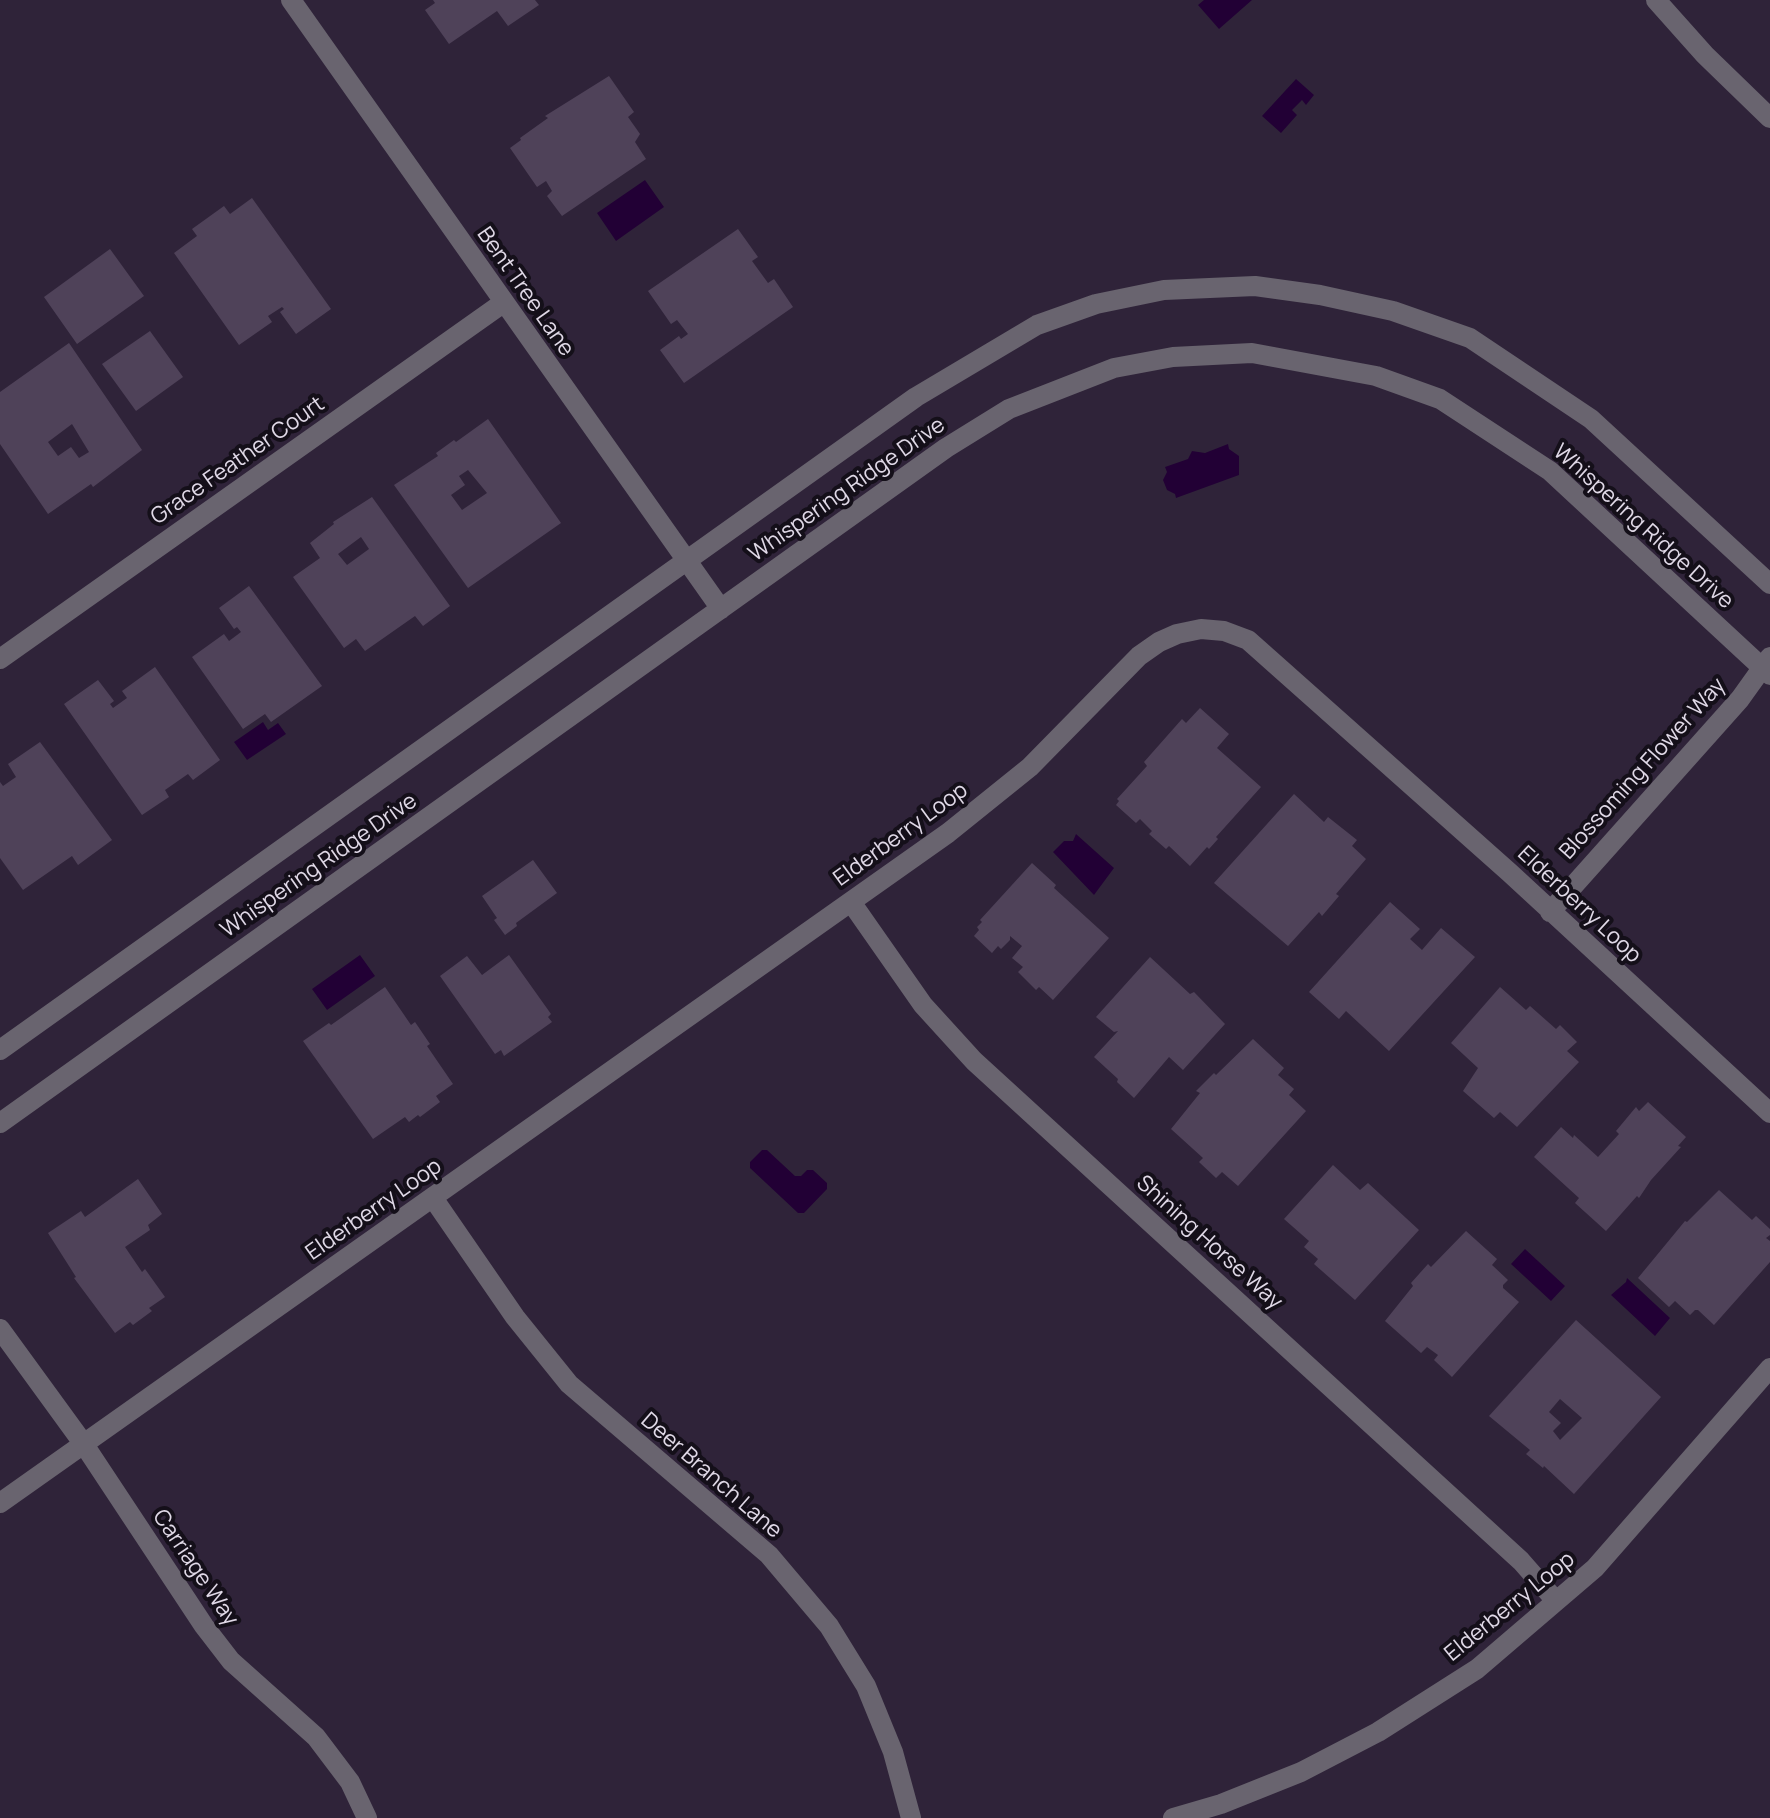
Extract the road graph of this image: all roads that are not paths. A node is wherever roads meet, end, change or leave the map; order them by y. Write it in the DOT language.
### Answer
graph roads {
  1 [pos="291,0"];
  2 [pos="1656,0"];
  3 [pos="1770,118"];
  4 [pos="503,303"];
  5 [pos="687,562"];
  6 [pos="1770,584"];
  7 [pos="721,609"];
  8 [pos="0,659"];
  9 [pos="1767,666"];
  10 [pos="851,902"];
  11 [pos="1550,912"];
  12 [pos="0,1050"];
  13 [pos="1770,1113"];
  14 [pos="0,1123"];
  15 [pos="433,1198"];
  16 [pos="0,1329"];
  17 [pos="1770,1368"];
  18 [pos="83,1443"];
  19 [pos="0,1503"];
  20 [pos="1556,1601"];
  21 [pos="367,1818"];
  22 [pos="911,1818"];
  23 [pos="1173,1818"];
  1 -- 4 [label="street, Bent Tree Lane"];
  2 -- 3 [label="street"];
  4 -- 5 [label="street, Bent Tree Lane"];
  4 -- 8 [label="street, Grace Feather Court"];
  5 -- 6 [label="street, Whispering Ridge Drive"];
  5 -- 7 [label="street, Bent Tree Lane"];
  5 -- 12 [label="street, Whispering Ridge Drive"];
  7 -- 9 [label="street, Whispering Ridge Drive"];
  7 -- 14 [label="street, Whispering Ridge Drive"];
  9 -- 11 [label="street, Blossoming Flower Way"];
  10 -- 11 [label="street, Elderberry Loop"];
  10 -- 15 [label="street, Elderberry Loop"];
  10 -- 20 [label="street, Shining Horse Way"];
  11 -- 13 [label="street, Elderberry Loop"];
  15 -- 18 [label="street, Elderberry Loop"];
  15 -- 22 [label="street, Deer Branch Lane"];
  16 -- 18 [label="street, Carriage Way"];
  17 -- 20 [label="street, Elderberry Loop"];
  18 -- 19 [label="street, Elderberry Loop"];
  18 -- 21 [label="street, Carriage Way"];
  20 -- 23 [label="street, Elderberry Loop"];
}
